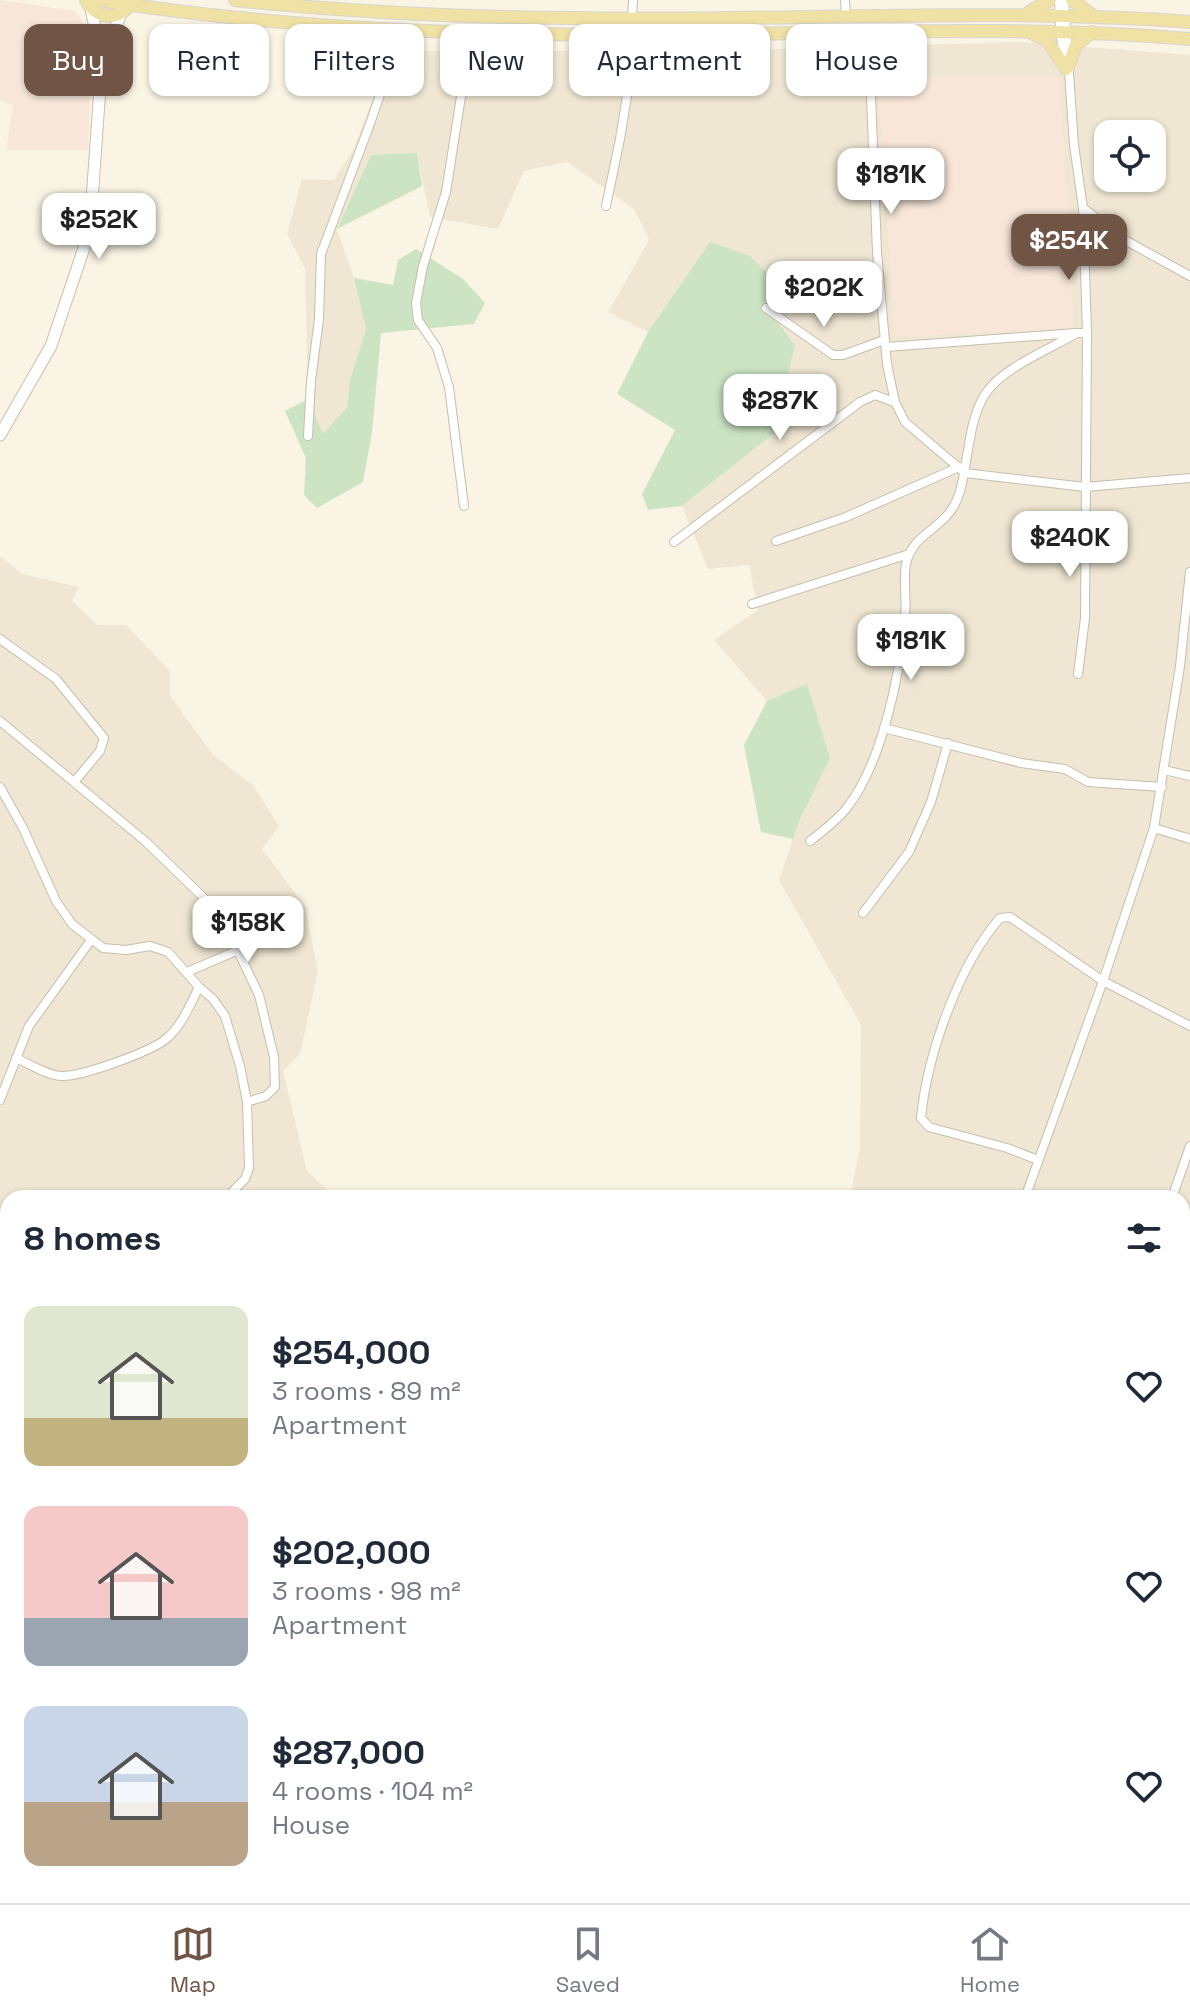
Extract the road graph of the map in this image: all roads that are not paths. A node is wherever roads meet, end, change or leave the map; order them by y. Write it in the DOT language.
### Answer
graph roads {
  1 [pos="235,0"];
  2 [pos="633,0"];
  3 [pos="845,0"];
  4 [pos="1050,0"];
  5 [pos="1062,0"];
  6 [pos="1072,0"];
  7 [pos="133,2"];
  8 [pos="92,3"];
  9 [pos="121,14"];
  10 [pos="1022,15"];
  11 [pos="1063,15"];
  12 [pos="846,16"];
  13 [pos="1095,16"];
  14 [pos="632,18"];
  15 [pos="1190,22"];
  16 [pos="96,24"];
  17 [pos="117,24"];
  18 [pos="322,24"];
  19 [pos="927,30"];
  20 [pos="1022,30"];
  21 [pos="1063,31"];
  22 [pos="1093,32"];
  23 [pos="1190,39"];
  24 [pos="1068,71"];
  25 [pos="99,96"];
  26 [pos="380,96"];
  27 [pos="461,96"];
  28 [pos="627,96"];
  29 [pos="871,96"];
  30 [pos="606,206"];
  31 [pos="1083,208"];
  32 [pos="1190,276"];
  33 [pos="766,308"];
  34 [pos="1082,333"];
  35 [pos="885,343"];
  36 [pos="895,402"];
  37 [pos="0,435"];
  38 [pos="308,436"];
  39 [pos="962,470"];
  40 [pos="1190,478"];
  41 [pos="1085,487"];
  42 [pos="464,506"];
  43 [pos="776,541"];
  44 [pos="674,542"];
  45 [pos="909,554"];
  46 [pos="1190,572"];
  47 [pos="752,604"];
  48 [pos="0,639"];
  49 [pos="1078,674"];
  50 [pos="0,721"];
  51 [pos="884,728"];
  52 [pos="948,743"];
  53 [pos="1164,770"];
  54 [pos="1190,776"];
  55 [pos="75,781"];
  56 [pos="0,787"];
  57 [pos="1162,787"];
  58 [pos="1154,828"];
  59 [pos="1190,839"];
  60 [pos="810,841"];
  61 [pos="863,913"];
  62 [pos="297,925"];
  63 [pos="91,940"];
  64 [pos="238,951"];
  65 [pos="187,972"];
  66 [pos="1103,981"];
  67 [pos="199,987"];
  68 [pos="1190,1026"];
  69 [pos="16,1058"];
  70 [pos="0,1100"];
  71 [pos="247,1102"];
  72 [pos="1190,1146"];
  73 [pos="1038,1160"];
  74 [pos="234,1190"];
  75 [pos="1028,1190"];
  76 [pos="1175,1190"];
  1 -- 14 [label="main road"];
  2 -- 14 [label="street"];
  3 -- 12 [label="street"];
  4 -- 10 [label="main road"];
  5 -- 11 [label="street"];
  6 -- 13 [label="main road"];
  7 -- 8 [label="main road"];
  7 -- 9 [label="main road"];
  7 -- 18 [label="main road"];
  8 -- 9 [label="main road"];
  8 -- 16 [label="main road"];
  9 -- 17 [label="main road"];
  10 -- 11 [label="main road"];
  10 -- 12 [label="main road"];
  11 -- 13 [label="main road"];
  11 -- 21 [label="street"];
  12 -- 14 [label="main road"];
  13 -- 15 [label="main road"];
  19 -- 20 [label="main road"];
  20 -- 21 [label="main road"];
  20 -- 24 [label="main road"];
  21 -- 22 [label="main road"];
  21 -- 24 [label="street"];
  22 -- 23 [label="main road"];
  22 -- 24 [label="main road"];
  24 -- 31 [label="street"];
  25 -- 37 [label="main road"];
  26 -- 38 [label="street"];
  27 -- 42 [label="street"];
  28 -- 30 [label="street"];
  29 -- 35 [label="street"];
  31 -- 32 [label="street"];
  31 -- 34 [label="street"];
  33 -- 35 [label="street"];
  34 -- 35 [label="street"];
  34 -- 39 [label="street"];
  34 -- 41 [label="street"];
  35 -- 36 [label="street"];
  36 -- 39 [label="street"];
  36 -- 44 [label="street"];
  39 -- 41 [label="street"];
  39 -- 43 [label="street"];
  39 -- 45 [label="street"];
  40 -- 41 [label="street"];
  41 -- 49 [label="street"];
  45 -- 47 [label="street"];
  45 -- 51 [label="street"];
  46 -- 53 [label="street"];
  48 -- 55 [label="street"];
  50 -- 55 [label="street"];
  51 -- 52 [label="street"];
  51 -- 60 [label="street"];
  52 -- 57 [label="street"];
  52 -- 61 [label="street"];
  53 -- 54 [label="street"];
  53 -- 57 [label="street"];
  55 -- 64 [label="street"];
  56 -- 63 [label="street"];
  57 -- 58 [label="street"];
  58 -- 59 [label="street"];
  58 -- 66 [label="street"];
  62 -- 64 [label="street"];
  63 -- 65 [label="street"];
  63 -- 69 [label="street"];
  64 -- 65 [label="street"];
  64 -- 71 [label="street"];
  65 -- 67 [label="street"];
  66 -- 68 [label="street"];
  66 -- 73 [label="street"];
  66 -- 73 [label="street"];
  67 -- 69 [label="street"];
  67 -- 71 [label="street"];
  69 -- 70 [label="street"];
  71 -- 74 [label="street"];
  72 -- 76 [label="street"];
  73 -- 75 [label="street"];
}
